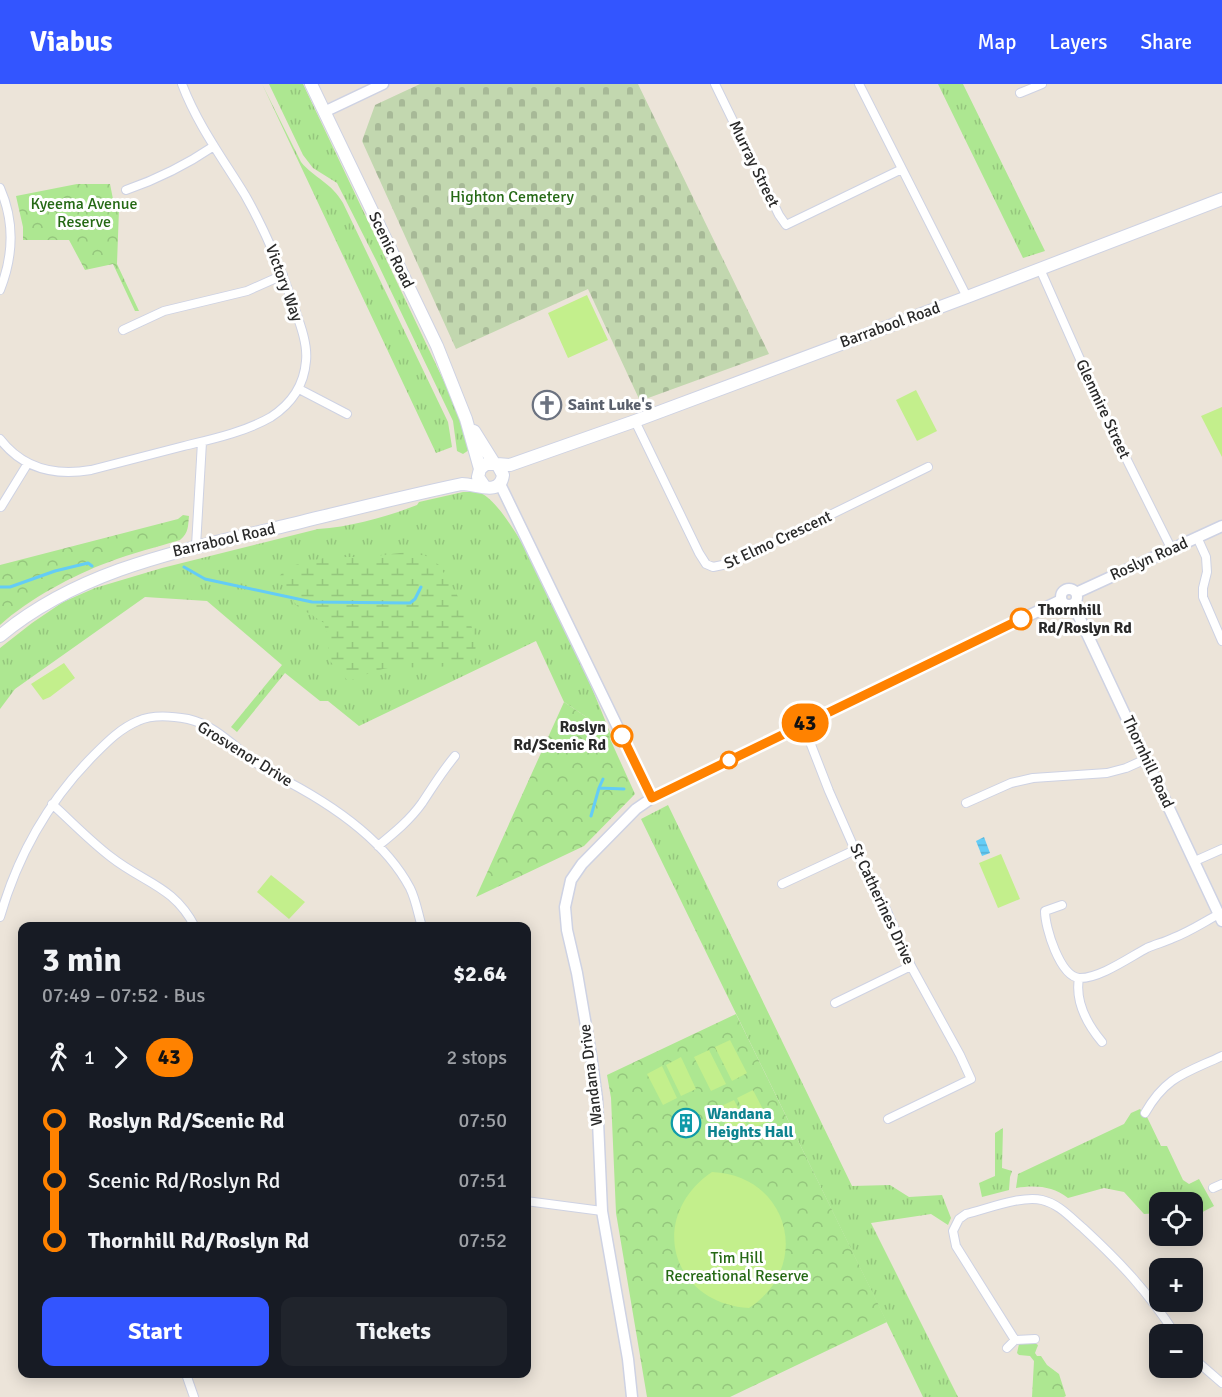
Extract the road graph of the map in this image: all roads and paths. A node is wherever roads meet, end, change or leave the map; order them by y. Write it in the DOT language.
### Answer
graph roads {
  1 [pos="182,84"];
  2 [pos="311,84"];
  3 [pos="383,84"];
  4 [pos="715,84"];
  5 [pos="859,84"];
  6 [pos="1042,84"];
  7 [pos="1020,93"];
  8 [pos="324,112"];
  9 [pos="214,146"];
  10 [pos="902,170"];
  11 [pos="0,188"];
  12 [pos="126,190"];
  13 [pos="1222,199"];
  14 [pos="1040,269"];
  15 [pos="283,275"];
  16 [pos="0,290"];
  17 [pos="967,297"];
  18 [pos="123,330"];
  19 [pos="299,389"];
  20 [pos="347,414"];
  21 [pos="466,419"];
  22 [pos="635,421"];
  23 [pos="0,439"];
  24 [pos="202,442"];
  25 [pos="557,448"];
  26 [pos="28,463"];
  27 [pos="496,464"];
  28 [pos="928,467"];
  29 [pos="479,470"];
  30 [pos="502,482"];
  31 [pos="463,483"];
  32 [pos="486,488"];
  33 [pos="1,507"];
  34 [pos="514,511"];
  35 [pos="1222,526"];
  36 [pos="1197,537"];
  37 [pos="196,546"];
  38 [pos="1171,548"];
  39 [pos="1076,592"];
  40 [pos="1061,600"];
  41 [pos="1073,604"];
  42 [pos="0,636"];
  43 [pos="1222,641"];
  44 [pos="803,724"];
  45 [pos="455,756"];
  46 [pos="1146,759"];
  47 [pos="652,798"];
  48 [pos="966,803"];
  49 [pos="52,804"];
  50 [pos="378,846"];
  51 [pos="1222,849"];
  52 [pos="855,850"];
  53 [pos="1195,861"];
  54 [pos="782,884"];
  55 [pos="1062,905"];
  56 [pos="0,917"];
  57 [pos="1220,918"];
  58 [pos="192,922"];
  59 [pos="420,922"];
  60 [pos="911,966"];
  61 [pos="1078,978"];
  62 [pos="835,1003"];
  63 [pos="1102,1042"];
  64 [pos="1222,1056"];
  65 [pos="1145,1113"];
  66 [pos="888,1119"];
  67 [pos="531,1202"];
  68 [pos="602,1211"];
  69 [pos="1168,1324"];
  70 [pos="1035,1339"];
  71 [pos="1015,1340"];
  72 [pos="1006,1348"];
  73 [pos="1203,1367"];
  74 [pos="187,1378"];
  75 [pos="1222,1383"];
  76 [pos="633,1393"];
  77 [pos="194,1397"];
  1 -- 9 [label="street, Victory Way"];
  2 -- 8 [label="main road, Scenic Road"];
  3 -- 8 [label="street"];
  4 -- 10 [label="street, Murray Street"];
  5 -- 10 [label="street"];
  6 -- 7 [label="street"];
  8 -- 21 [label="main road, Scenic Road"];
  9 -- 12 [label="street"];
  9 -- 15 [label="street, Victory Way"];
  10 -- 17 [label="street"];
  11 -- 16 [label="street"];
  13 -- 14 [label="main road, Barrabool Road"];
  14 -- 17 [label="main road, Barrabool Road"];
  14 -- 38 [label="street, Glenmire Street"];
  15 -- 18 [label="street"];
  15 -- 19 [label="street, Victory Way"];
  17 -- 22 [label="main road, Barrabool Road"];
  19 -- 20 [label="street"];
  19 -- 24 [label="street"];
  21 -- 27 [label="main road, Scenic Road"];
  21 -- 29 [label="main road, Scenic Road"];
  22 -- 25 [label="main road, Barrabool Road"];
  22 -- 28 [label="street, St Elmo Crescent"];
  23 -- 26 [label="street"];
  24 -- 26 [label="street"];
  24 -- 37 [label="street"];
  25 -- 27 [label="main road, Barrabool Road"];
  25 -- 30 [label="main road, Barrabool Road"];
  26 -- 33 [label="street"];
  27 -- 29 [label="main road"];
  27 -- 30 [label="main road"];
  29 -- 31 [label="main road, Barrabool Road"];
  29 -- 32 [label="main road"];
  30 -- 32 [label="main road"];
  30 -- 34 [label="street"];
  31 -- 32 [label="main road, Barrabool Road"];
  31 -- 37 [label="main road, Barrabool Road"];
  32 -- 34 [label="street"];
  34 -- 47 [label="street"];
  35 -- 36 [label="street, Roslyn Road"];
  36 -- 38 [label="street, Roslyn Road"];
  36 -- 43 [label="street"];
  37 -- 42 [label="main road, Barrabool Road"];
  38 -- 39 [label="street, Roslyn Road"];
  39 -- 40 [label="street"];
  39 -- 41 [label="street"];
  40 -- 41 [label="street"];
  40 -- 44 [label="street"];
  41 -- 46 [label="street, Thornhill Road"];
  44 -- 47 [label="street"];
  44 -- 52 [label="street, St Catherines Drive"];
  45 -- 50 [label="street"];
  46 -- 48 [label="street"];
  46 -- 53 [label="street, Thornhill Road"];
  47 -- 68 [label="street, Wandana Drive"];
  49 -- 50 [label="street, Grosvenor Drive"];
  49 -- 56 [label="street, Grosvenor Drive"];
  49 -- 58 [label="street"];
  50 -- 59 [label="street, Grosvenor Drive"];
  51 -- 53 [label="street"];
  52 -- 54 [label="street"];
  52 -- 60 [label="street, St Catherines Drive"];
  53 -- 57 [label="street, Thornhill Road"];
  55 -- 61 [label="street"];
  57 -- 61 [label="street"];
  60 -- 62 [label="street"];
  60 -- 66 [label="street, St Catherines Drive"];
  61 -- 63 [label="street"];
  64 -- 65 [label="street"];
  67 -- 68 [label="street"];
  68 -- 76 [label="street, Wandana Drive"];
  69 -- 71 [label="street"];
  70 -- 71 [label="street"];
  71 -- 72 [label="street"];
  73 -- 75 [label="street"];
  74 -- 77 [label="street"];
}
